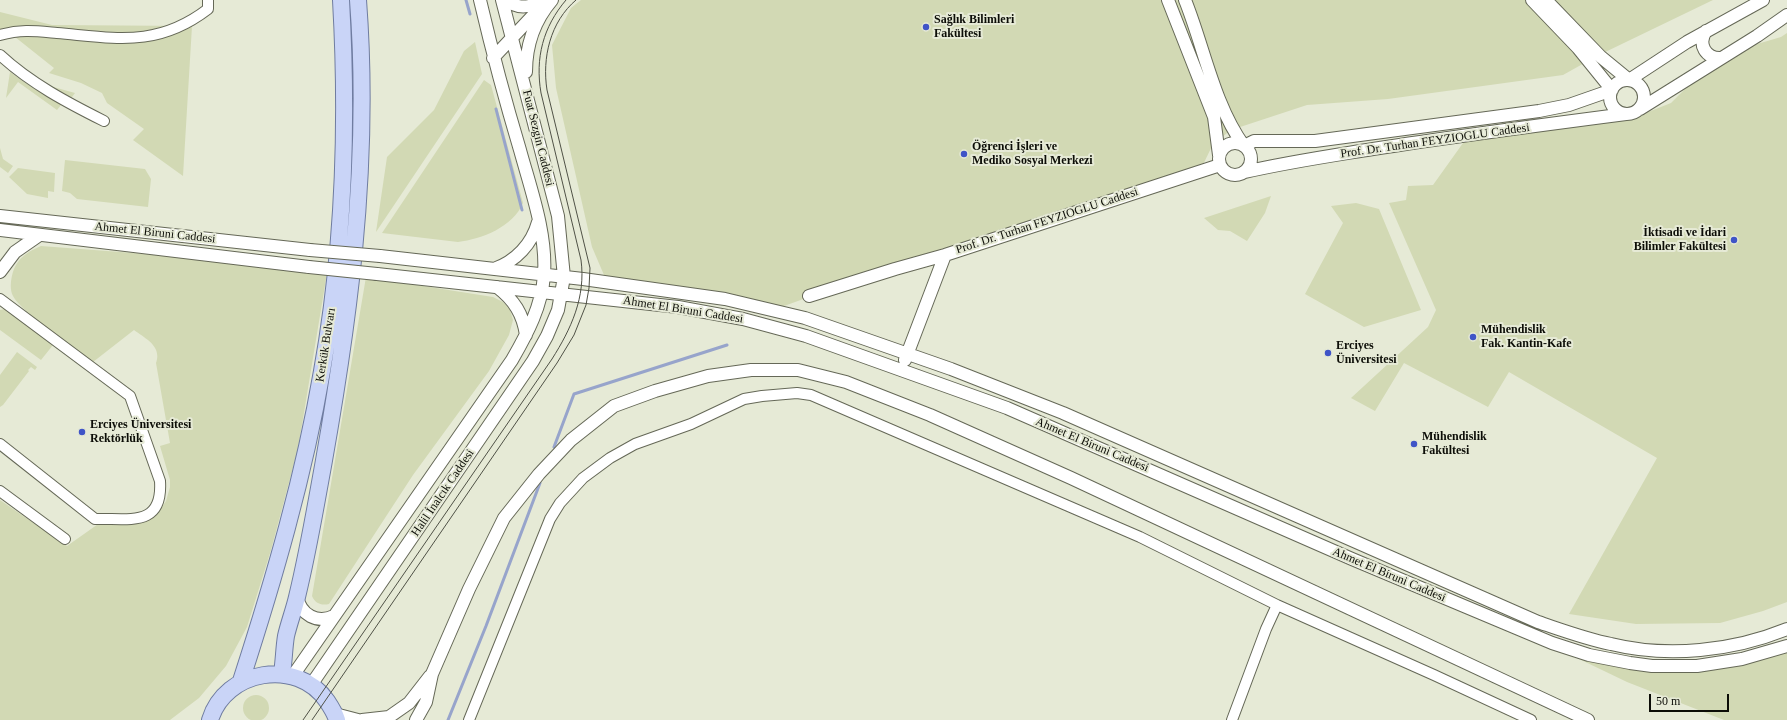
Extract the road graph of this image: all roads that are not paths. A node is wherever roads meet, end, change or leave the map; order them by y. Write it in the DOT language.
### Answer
graph roads {
  1 [pos="208,0"];
  2 [pos="341,0"];
  3 [pos="358,0"];
  4 [pos="480,0"];
  5 [pos="502,0"];
  6 [pos="507,0"];
  7 [pos="543,0"];
  8 [pos="548,0"];
  9 [pos="552,0"];
  10 [pos="1168,0"];
  11 [pos="1185,0"];
  12 [pos="1532,0"];
  13 [pos="1546,0"];
  14 [pos="1763,0"];
  15 [pos="1787,14"];
  16 [pos="1706,31"];
  17 [pos="0,35"];
  18 [pos="513,36"];
  19 [pos="0,55"];
  20 [pos="493,58"];
  21 [pos="1721,58"];
  22 [pos="1629,80"];
  23 [pos="1612,90"];
  24 [pos="526,91"];
  25 [pos="1640,109"];
  26 [pos="1626,114"];
  27 [pos="104,121"];
  28 [pos="1393,130"];
  29 [pos="1244,146"];
  30 [pos="1391,147"];
  31 [pos="1220,160"];
  32 [pos="1245,172"];
  33 [pos="0,216"];
  34 [pos="539,218"];
  35 [pos="0,230"];
  36 [pos="38,236"];
  37 [pos="945,255"];
  38 [pos="0,260"];
  39 [pos="493,269"];
  40 [pos="0,273"];
  41 [pos="544,275"];
  42 [pos="564,277"];
  43 [pos="497,287"];
  44 [pos="542,291"];
  45 [pos="562,294"];
  46 [pos="809,296"];
  47 [pos="0,299"];
  48 [pos="526,335"];
  49 [pos="908,354"];
  50 [pos="902,370"];
  51 [pos="0,444"];
  52 [pos="0,491"];
  53 [pos="64,539"];
  54 [pos="297,597"];
  55 [pos="1277,605"];
  56 [pos="334,616"];
  57 [pos="1547,625"];
  58 [pos="1787,629"];
  59 [pos="1542,639"];
  60 [pos="1787,646"];
  61 [pos="432,674"];
  62 [pos="287,675"];
  63 [pos="241,681"];
  64 [pos="310,685"];
  65 [pos="336,717"];
  66 [pos="209,718"];
  67 [pos="358,720"];
  68 [pos="362,720"];
  69 [pos="416,720"];
  70 [pos="469,720"];
  71 [pos="1232,720"];
  72 [pos="1531,720"];
  73 [pos="1588,720"];
  1 -- 17 [label="street"];
  2 -- 63 [label="main road, Kerkük Bulvarı"];
  3 -- 54 [label="main road, Kerkük Bulvarı"];
  4 -- 20 [label="street, Fuat Sezgin Caddesi"];
  5 -- 18 [label="street, Fuat Sezgin Caddesi"];
  6 -- 7 [label="street"];
  8 -- 18 [label="street"];
  9 -- 24 [label="street"];
  10 -- 31 [label="street"];
  11 -- 29 [label="street"];
  12 -- 23 [label="street"];
  13 -- 22 [label="street"];
  14 -- 16 [label="street"];
  15 -- 21 [label="street"];
  16 -- 21 [label="street"];
  16 -- 22 [label="street"];
  18 -- 20 [label="street"];
  18 -- 24 [label="street, Fuat Sezgin Caddesi"];
  19 -- 27 [label="street"];
  20 -- 34 [label="street, Fuat Sezgin Caddesi"];
  21 -- 25 [label="street"];
  22 -- 23 [label="street"];
  22 -- 25 [label="street"];
  23 -- 26 [label="street"];
  23 -- 28 [label="street, Prof. Dr. Turhan FEYZIOGLU Caddesi"];
  24 -- 42 [label="street, Fuat Sezgin Caddesi"];
  25 -- 26 [label="street"];
  26 -- 30 [label="street, Prof. Dr. Turhan FEYZIOGLU Caddesi"];
  28 -- 29 [label="street, Prof. Dr. Turhan FEYZIOGLU Caddesi"];
  28 -- 30 [label="street"];
  29 -- 31 [label="street"];
  29 -- 32 [label="street"];
  30 -- 32 [label="street, Prof. Dr. Turhan FEYZIOGLU Caddesi"];
  31 -- 32 [label="street"];
  31 -- 37 [label="street, Prof. Dr. Turhan FEYZIOGLU Caddesi"];
  33 -- 39 [label="street, Ahmet El Biruni Caddesi, bridge"];
  34 -- 39 [label="street"];
  34 -- 41 [label="street, Fuat Sezgin Caddesi"];
  35 -- 36 [label="street, Ahmet El Biruni Caddesi"];
  36 -- 40 [label="street"];
  36 -- 43 [label="street, Ahmet El Biruni Caddesi, bridge"];
  37 -- 46 [label="street"];
  37 -- 49 [label="street, Prof. Dr. Turhan FEYZIOGLU Caddesi"];
  38 -- 40 [label="street"];
  39 -- 41 [label="street, Ahmet El Biruni Caddesi"];
  41 -- 42 [label="street, Ahmet El Biruni Caddesi"];
  41 -- 44 [label="street, Fuat Sezgin Caddesi"];
  42 -- 45 [label="street, Fuat Sezgin Caddesi"];
  42 -- 49 [label="street, Ahmet El Biruni Caddesi"];
  43 -- 44 [label="street, Ahmet El Biruni Caddesi"];
  43 -- 48 [label="street"];
  44 -- 45 [label="street, Ahmet El Biruni Caddesi"];
  44 -- 48 [label="street, Halil İnalcık Caddesi"];
  45 -- 50 [label="street, Ahmet El Biruni Caddesi"];
  45 -- 64 [label="street, Halil İnalcık Caddesi"];
  47 -- 51 [label="street"];
  48 -- 56 [label="street, Halil İnalcık Caddesi"];
  49 -- 50 [label="street, Prof. Dr. Turhan FEYZIOGLU Caddesi"];
  49 -- 57 [label="street, Ahmet El Biruni Caddesi"];
  50 -- 59 [label="street, Ahmet El Biruni Caddesi"];
  52 -- 53 [label="street"];
  54 -- 56 [label="street"];
  54 -- 62 [label="main road, Kerkük Bulvarı"];
  55 -- 70 [label="street"];
  55 -- 71 [label="street"];
  55 -- 72 [label="street"];
  56 -- 62 [label="street, Halil İnalcık Caddesi"];
  57 -- 58 [label="street, Ahmet El Biruni Caddesi"];
  57 -- 59 [label="street"];
  59 -- 60 [label="street, Ahmet El Biruni Caddesi"];
  61 -- 68 [label="street"];
  61 -- 69 [label="street"];
  61 -- 73 [label="street"];
  62 -- 63 [label="main road"];
  62 -- 64 [label="main road"];
  63 -- 66 [label="main road"];
  64 -- 65 [label="main road"];
  65 -- 67 [label="street"];
}
